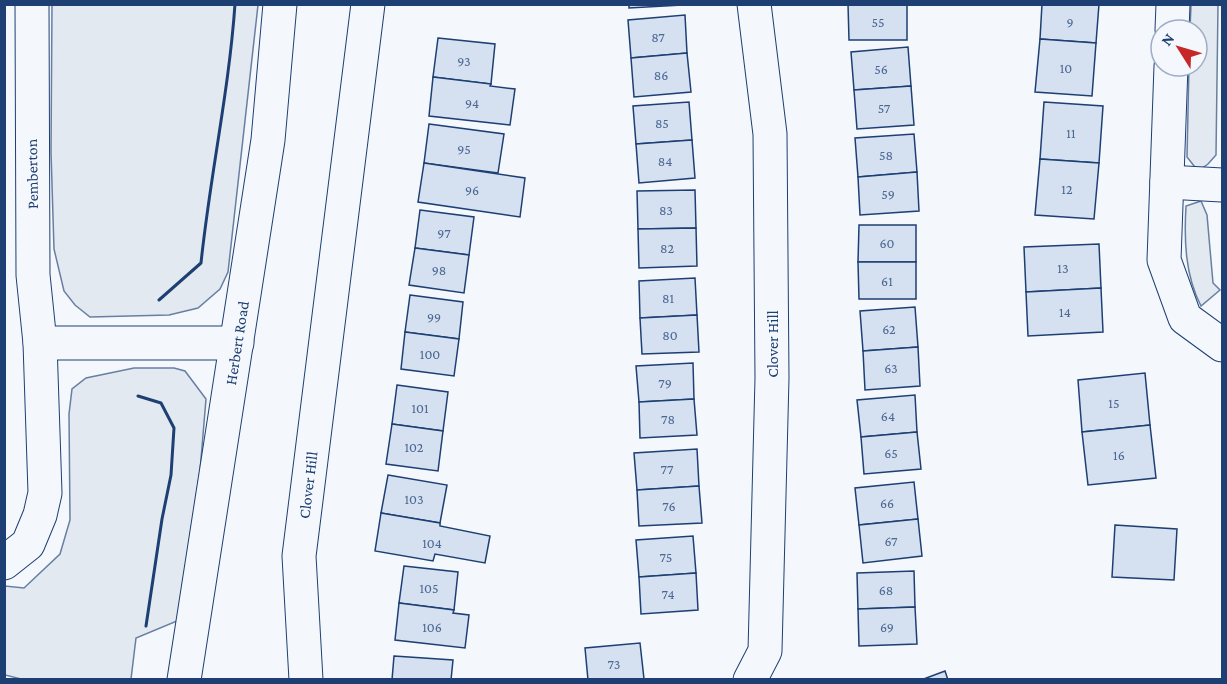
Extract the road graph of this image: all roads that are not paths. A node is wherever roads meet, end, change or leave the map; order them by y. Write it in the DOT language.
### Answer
graph roads {
  1 [pos="32,4"];
  2 [pos="280,4"];
  3 [pos="368,4"];
  4 [pos="754,4"];
  5 [pos="1171,78"];
  6 [pos="1167,182"];
  7 [pos="1222,185"];
  8 [pos="40,343"];
  9 [pos="237,343"];
  10 [pos="1222,350"];
  11 [pos="4,563"];
  12 [pos="184,680"];
  13 [pos="306,680"];
  14 [pos="750,680"];
  1 -- 8 [label="street, Pemberton"];
  2 -- 9 [label="street, Herbert Road"];
  3 -- 13 [label="street, Clover Hill"];
  4 -- 14 [label="street, Clover Hill"];
  5 -- 6 [label="street"];
  6 -- 7 [label="street"];
  6 -- 10 [label="street"];
  8 -- 9 [label="street"];
  8 -- 11 [label="street, Pemberton"];
  9 -- 12 [label="street, Herbert Road"];
}
